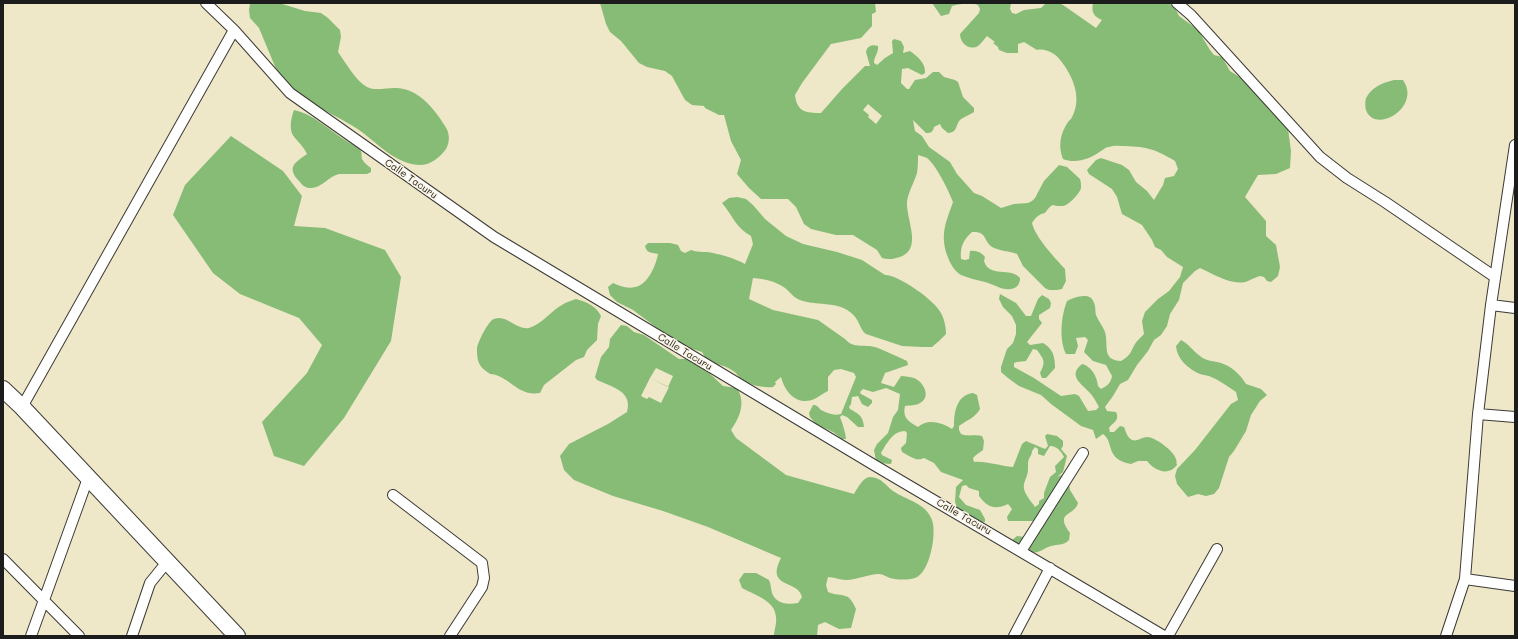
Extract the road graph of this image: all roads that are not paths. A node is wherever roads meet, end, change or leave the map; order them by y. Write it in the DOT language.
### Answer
graph roads {
  1 [pos="206,3"];
  2 [pos="1177,3"];
  3 [pos="234,30"];
  4 [pos="1515,145"];
  5 [pos="1511,197"];
  6 [pos="1495,277"];
  7 [pos="1491,305"];
  8 [pos="1515,308"];
  9 [pos="4,396"];
  10 [pos="22,407"];
  11 [pos="1478,414"];
  12 [pos="1515,417"];
  13 [pos="1083,454"];
  14 [pos="88,478"];
  15 [pos="393,495"];
  16 [pos="1217,550"];
  17 [pos="1021,551"];
  18 [pos="3,559"];
  19 [pos="167,562"];
  20 [pos="1050,568"];
  21 [pos="1465,579"];
  22 [pos="1515,586"];
  23 [pos="44,601"];
  24 [pos="31,636"];
  25 [pos="79,636"];
  26 [pos="132,636"];
  27 [pos="237,636"];
  28 [pos="450,636"];
  29 [pos="1014,636"];
  30 [pos="1164,636"];
  31 [pos="1168,636"];
  32 [pos="1446,636"];
  1 -- 3 [label="street, Calle Tacuru"];
  2 -- 6 [label="street"];
  3 -- 10 [label="street"];
  3 -- 17 [label="street, Calle Tacuru"];
  4 -- 5 [label="street"];
  5 -- 6 [label="street"];
  6 -- 7 [label="street"];
  7 -- 8 [label="street"];
  7 -- 11 [label="street"];
  9 -- 10 [label="main road"];
  10 -- 14 [label="main road"];
  11 -- 12 [label="street"];
  11 -- 21 [label="street"];
  13 -- 17 [label="street"];
  14 -- 19 [label="main road"];
  14 -- 23 [label="street"];
  15 -- 28 [label="street"];
  16 -- 31 [label="street"];
  17 -- 20 [label="street, Calle Tacuru"];
  18 -- 23 [label="street"];
  19 -- 26 [label="street"];
  19 -- 27 [label="main road"];
  20 -- 29 [label="street"];
  20 -- 30 [label="street, Calle Tacuru"];
  21 -- 22 [label="street"];
  21 -- 32 [label="street"];
  23 -- 24 [label="street"];
  23 -- 25 [label="street"];
}
